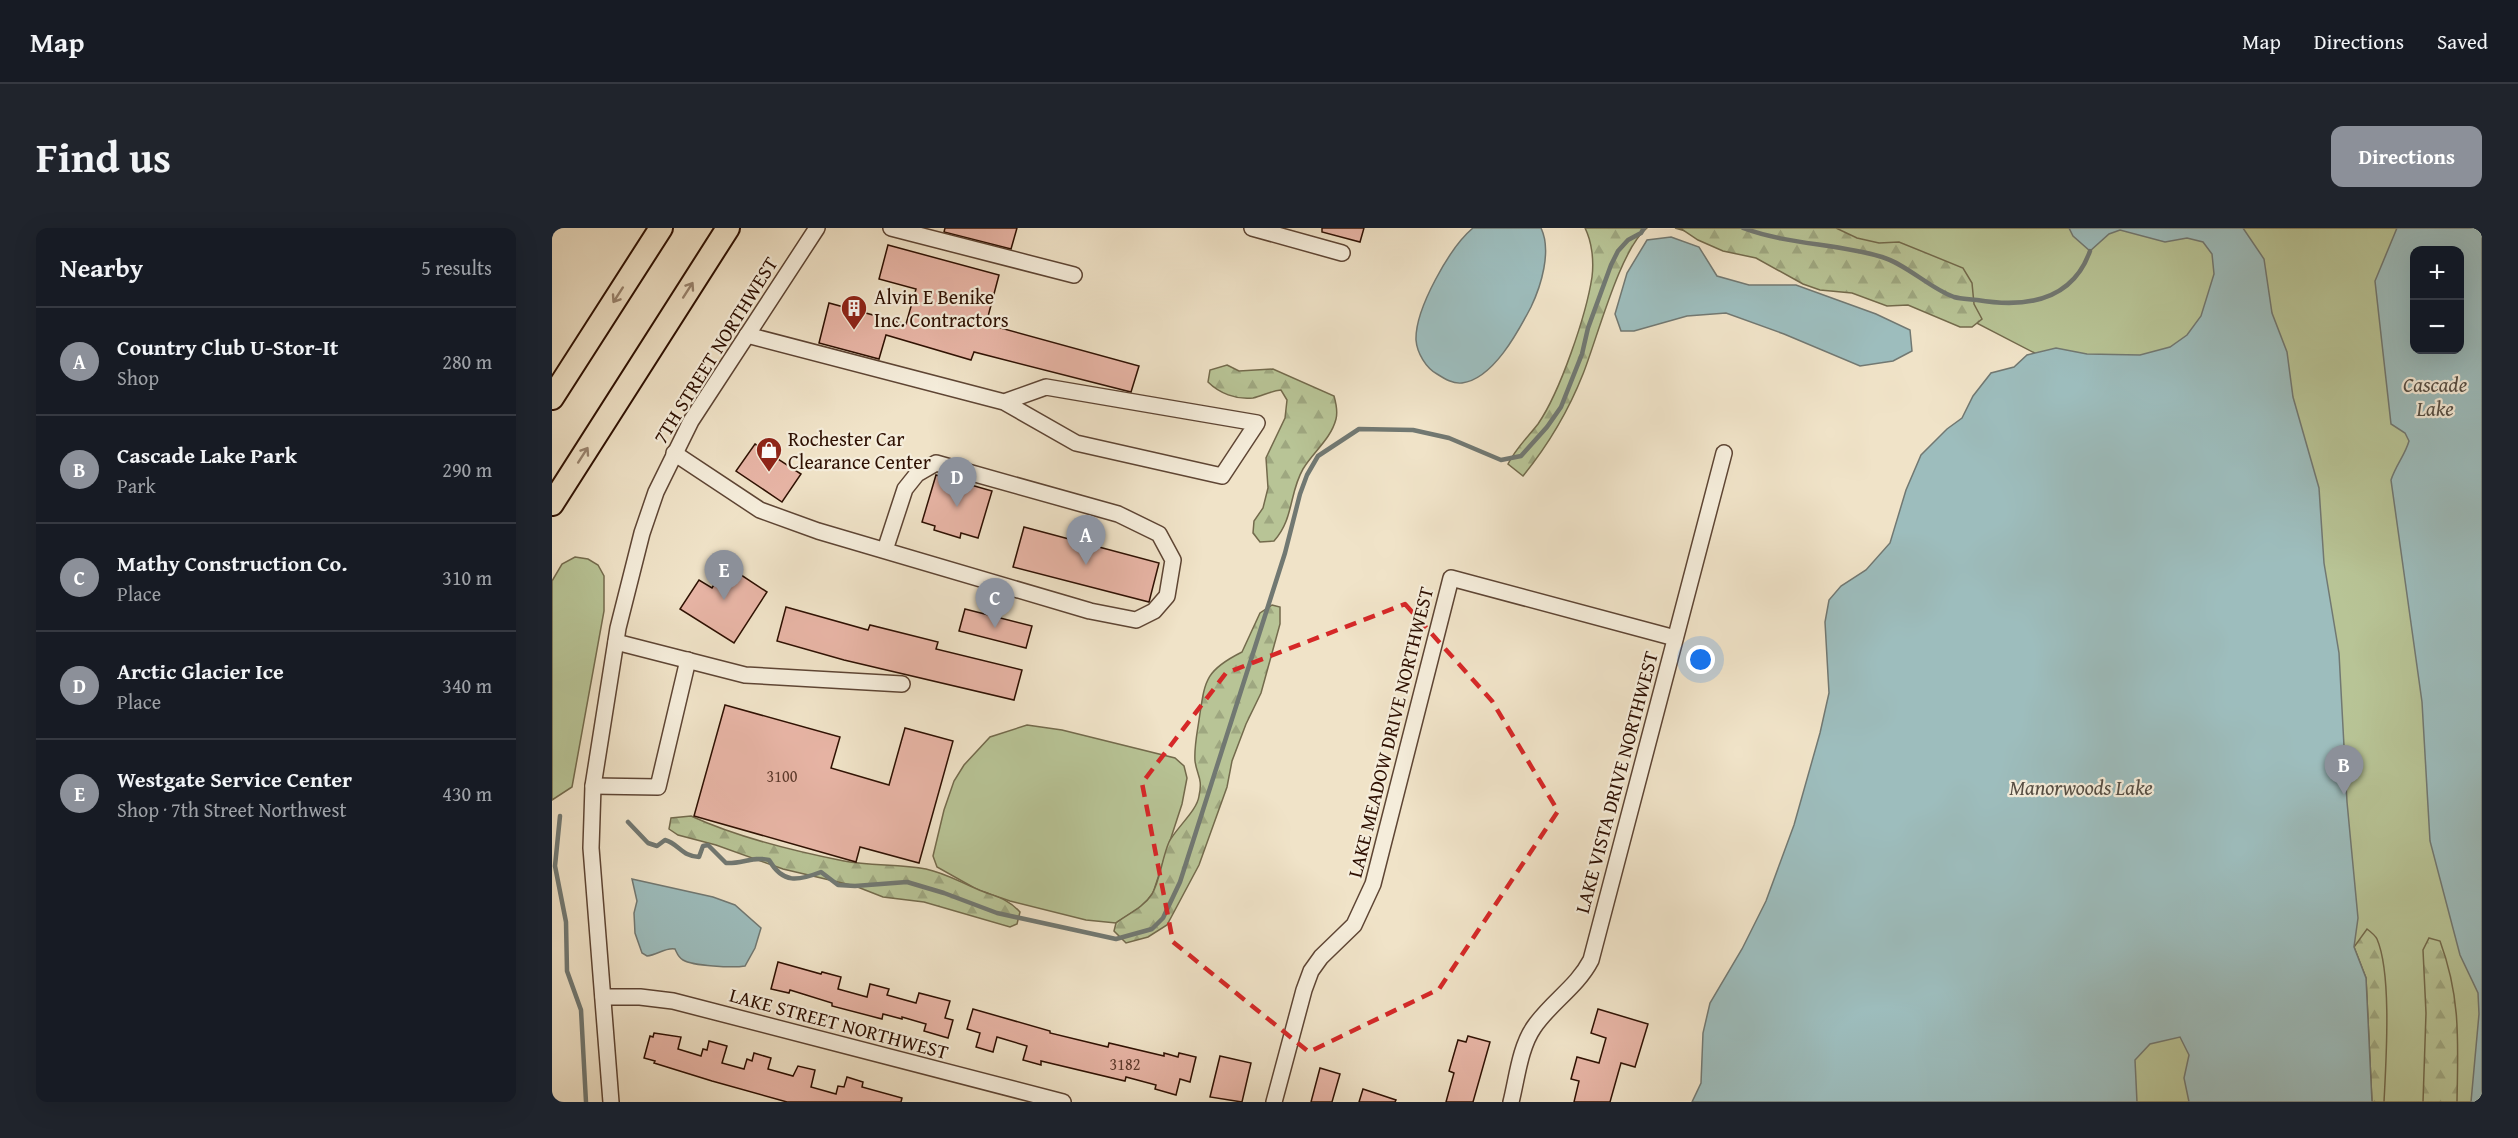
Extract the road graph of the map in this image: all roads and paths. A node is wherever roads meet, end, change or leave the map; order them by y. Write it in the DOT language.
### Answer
graph roads {
  1 [pos="661,228"];
  2 [pos="728,228"];
  3 [pos="817,228"];
  4 [pos="891,228"];
  5 [pos="1252,228"];
  6 [pos="1342,253"];
  7 [pos="1074,275"];
  8 [pos="747,335"];
  9 [pos="552,398"];
  10 [pos="1004,402"];
  11 [pos="674,453"];
  12 [pos="1724,453"];
  13 [pos="552,504"];
  14 [pos="885,550"];
  15 [pos="1675,638"];
  16 [pos="616,642"];
  17 [pos="688,660"];
  18 [pos="902,684"];
  19 [pos="593,786"];
  20 [pos="603,997"];
  21 [pos="611,1102"];
  22 [pos="1063,1102"];
  23 [pos="1274,1102"];
  24 [pos="1511,1102"];
  1 -- 9 [label="highway, one-way"];
  13 -- 2 [label="highway, one-way"];
  3 -- 8 [label="street, 7TH STREET NORTHWEST"];
  4 -- 7 [label="street"];
  5 -- 6 [label="street"];
  8 -- 10 [label="street"];
  8 -- 11 [label="street, 7TH STREET NORTHWEST"];
  10 -- 10 [label="street"];
  11 -- 14 [label="street"];
  11 -- 16 [label="street, 7TH STREET NORTHWEST"];
  12 -- 15 [label="street, LAKE VISTA DRIVE NORTHWEST"];
  14 -- 14 [label="street"];
  15 -- 23 [label="street, LAKE MEADOW DRIVE NORTHWEST"];
  15 -- 24 [label="street, LAKE VISTA DRIVE NORTHWEST"];
  16 -- 17 [label="street"];
  16 -- 19 [label="street, 7TH STREET NORTHWEST"];
  17 -- 18 [label="street"];
  17 -- 19 [label="street"];
  19 -- 20 [label="street, 7TH STREET NORTHWEST"];
  20 -- 21 [label="street, 7TH STREET NORTHWEST"];
  20 -- 22 [label="street, LAKE STREET NORTHWEST"];
}
